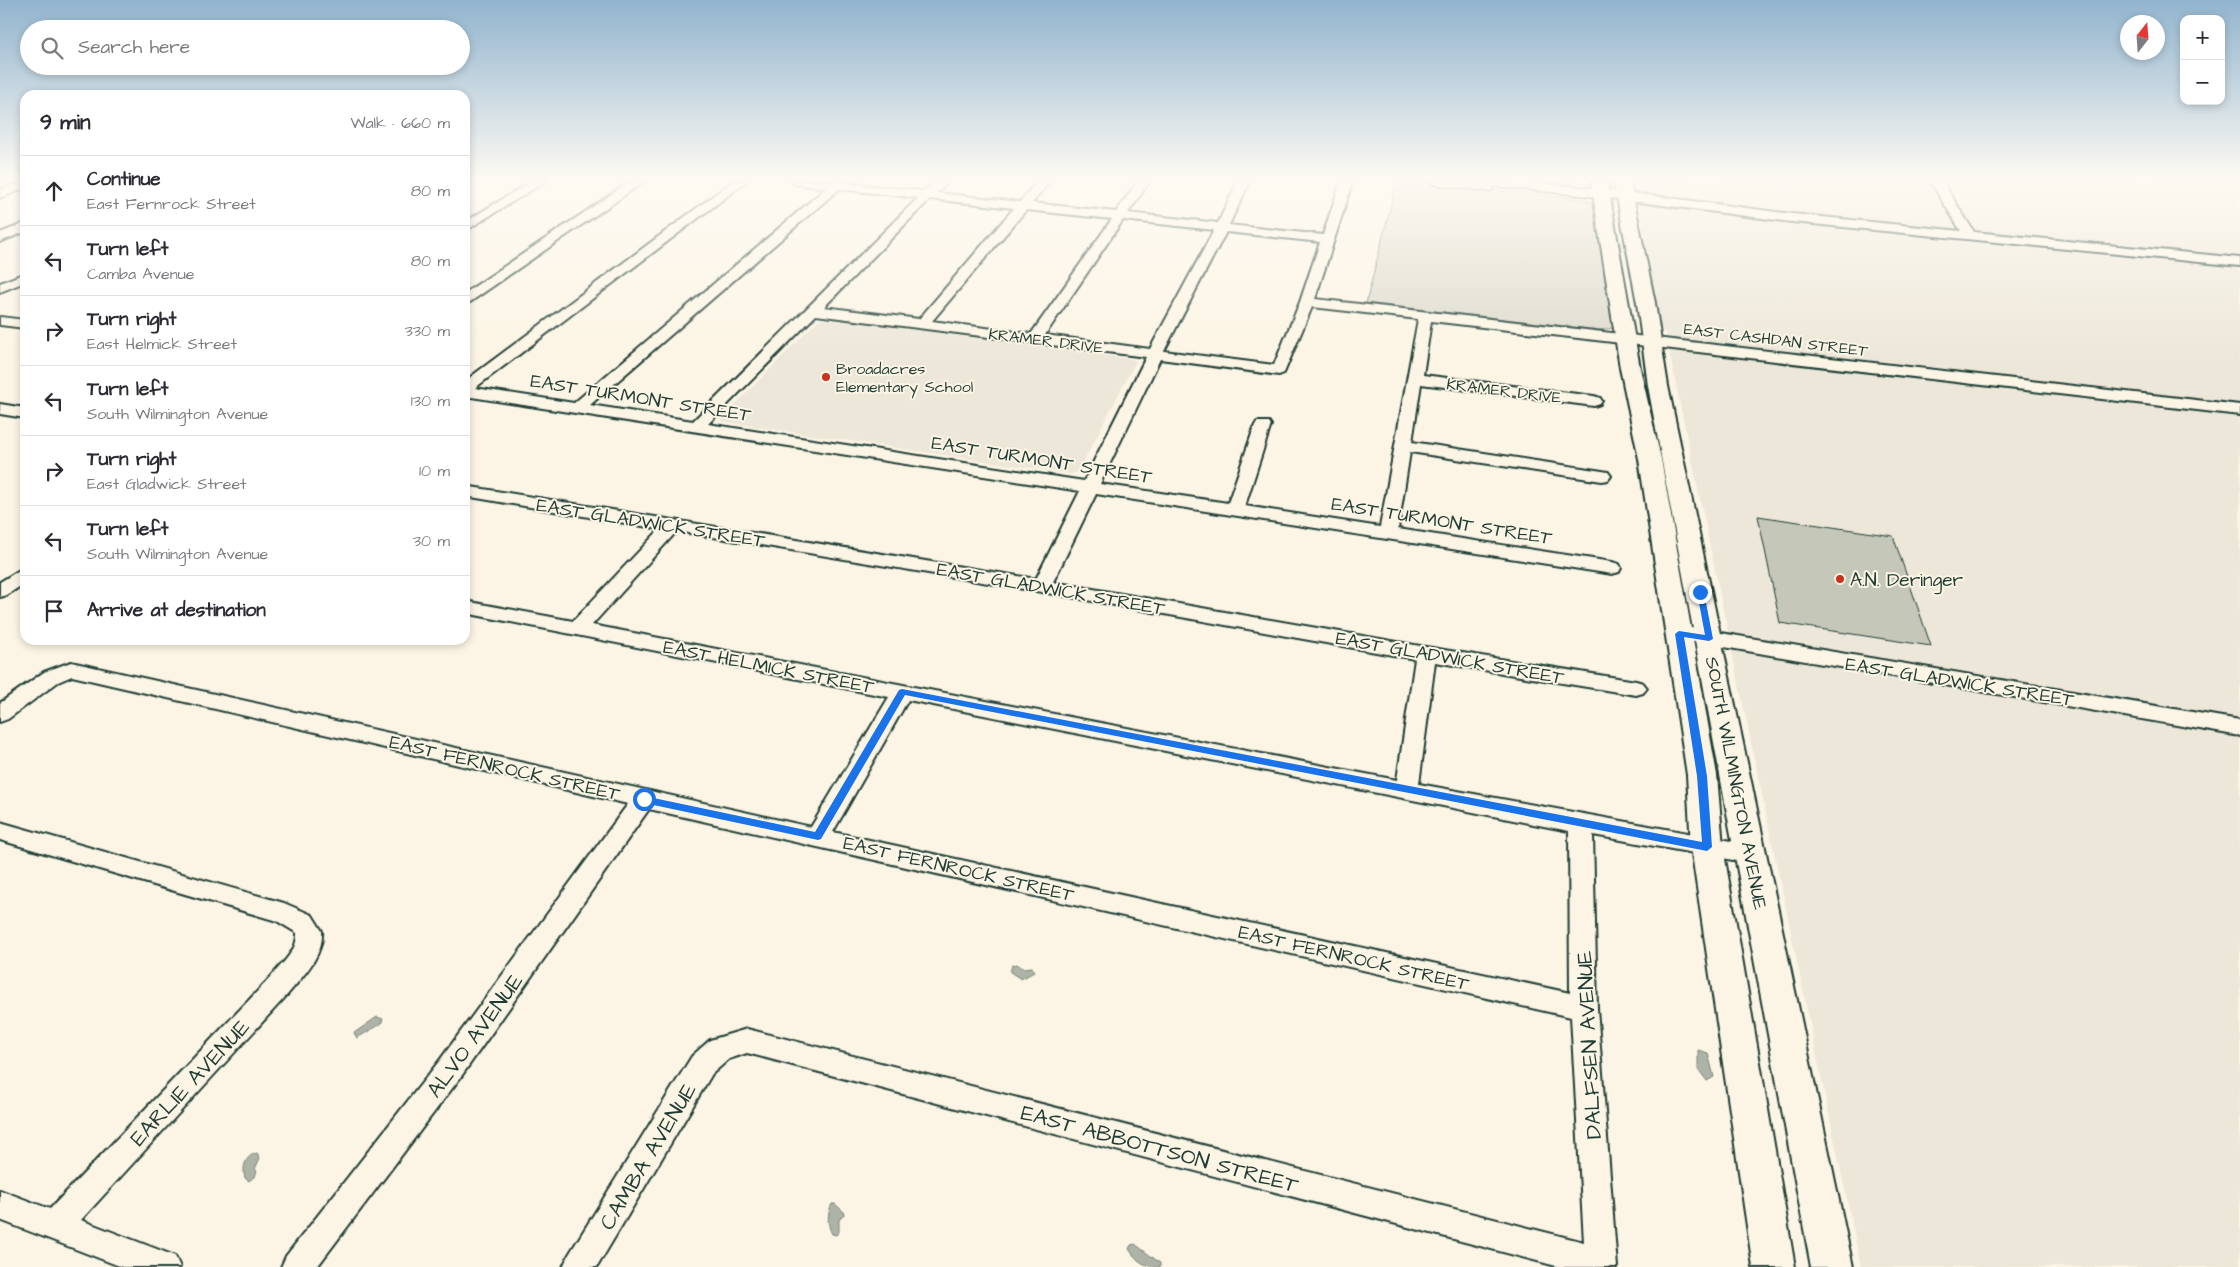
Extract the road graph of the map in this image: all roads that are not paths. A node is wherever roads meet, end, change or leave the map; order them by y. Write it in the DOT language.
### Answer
graph roads {
  1 [pos="552,240"];
  2 [pos="663,240"];
  3 [pos="773,240"];
  4 [pos="882,240"];
  5 [pos="995,240"];
  6 [pos="1103,240"];
  7 [pos="1215,240"];
  8 [pos="1328,240"];
  9 [pos="1610,240"];
  10 [pos="1634,240"];
  11 [pos="2021,240"];
  12 [pos="2240,262"];
  13 [pos="20,279"];
  14 [pos="0,288"];
  15 [pos="470,296"];
  16 [pos="1308,302"];
  17 [pos="813,310"];
  18 [pos="1425,317"];
  19 [pos="0,321"];
  20 [pos="20,323"];
  21 [pos="923,323"];
  22 [pos="1035,339"];
  23 [pos="1625,340"];
  24 [pos="1650,342"];
  25 [pos="1155,354"];
  26 [pos="1414,379"];
  27 [pos="470,385"];
  28 [pos="470,390"];
  29 [pos="1594,401"];
  30 [pos="0,409"];
  31 [pos="576,409"];
  32 [pos="2240,410"];
  33 [pos="20,412"];
  34 [pos="1263,425"];
  35 [pos="696,427"];
  36 [pos="1403,446"];
  37 [pos="1602,476"];
  38 [pos="1089,487"];
  39 [pos="470,492"];
  40 [pos="1235,510"];
  41 [pos="672,526"];
  42 [pos="1388,532"];
  43 [pos="1612,568"];
  44 [pos="20,578"];
  45 [pos="1042,586"];
  46 [pos="0,591"];
  47 [pos="470,608"];
  48 [pos="578,628"];
  49 [pos="1694,636"];
  50 [pos="1426,654"];
  51 [pos="1636,688"];
  52 [pos="902,692"];
  53 [pos="0,714"];
  54 [pos="2240,728"];
  55 [pos="1407,790"];
  56 [pos="644,799"];
  57 [pos="1581,824"];
  58 [pos="0,830"];
  59 [pos="818,836"];
  60 [pos="1707,847"];
  61 [pos="1750,853"];
  62 [pos="1584,1008"];
  63 [pos="720,1049"];
  64 [pos="0,1204"];
  65 [pos="56,1225"];
  66 [pos="1601,1265"];
  67 [pos="164,1267"];
  68 [pos="297,1267"];
  69 [pos="579,1267"];
  70 [pos="1774,1267"];
  71 [pos="1832,1267"];
  1 -- 15 [label="street"];
  2 -- 27 [label="street"];
  3 -- 31 [label="street"];
  4 -- 17 [label="street"];
  5 -- 21 [label="street"];
  6 -- 22 [label="street"];
  7 -- 25 [label="street"];
  8 -- 16 [label="street"];
  9 -- 23 [label="main road, SOUTH WILMINGTON AVENUE"];
  10 -- 24 [label="main road, SOUTH WILMINGTON AVENUE"];
  11 -- 12 [label="street"];
  13 -- 14 [label="street"];
  16 -- 18 [label="street, EAST CASHDAN STREET"];
  16 -- 25 [label="street, KRAMER DRIVE"];
  17 -- 21 [label="street, KRAMER DRIVE"];
  17 -- 35 [label="street"];
  18 -- 23 [label="street, EAST CASHDAN STREET"];
  18 -- 26 [label="street"];
  19 -- 20 [label="street"];
  21 -- 22 [label="street, KRAMER DRIVE"];
  22 -- 25 [label="street, KRAMER DRIVE"];
  23 -- 24 [label="street, EAST CASHDAN STREET"];
  23 -- 49 [label="main road, SOUTH WILMINGTON AVENUE"];
  24 -- 32 [label="street, EAST CASHDAN STREET"];
  24 -- 49 [label="main road, SOUTH WILMINGTON AVENUE"];
  25 -- 38 [label="street"];
  26 -- 29 [label="street, KRAMER DRIVE"];
  26 -- 36 [label="street"];
  28 -- 31 [label="street, EAST TURMONT STREET"];
  30 -- 33 [label="street"];
  31 -- 35 [label="street, EAST TURMONT STREET"];
  34 -- 40 [label="street"];
  35 -- 38 [label="street, EAST TURMONT STREET"];
  36 -- 37 [label="street"];
  36 -- 42 [label="street"];
  38 -- 40 [label="street, EAST TURMONT STREET"];
  38 -- 45 [label="street"];
  39 -- 41 [label="street, EAST GLADWICK STREET"];
  40 -- 42 [label="street, EAST TURMONT STREET"];
  41 -- 45 [label="street, EAST GLADWICK STREET"];
  41 -- 48 [label="street"];
  42 -- 43 [label="street, EAST TURMONT STREET"];
  44 -- 46 [label="street"];
  45 -- 50 [label="street, EAST GLADWICK STREET"];
  47 -- 48 [label="street, EAST HELMICK STREET"];
  48 -- 52 [label="street, EAST HELMICK STREET"];
  49 -- 54 [label="street, EAST GLADWICK STREET"];
  49 -- 60 [label="main road, SOUTH WILMINGTON AVENUE"];
  49 -- 61 [label="main road, SOUTH WILMINGTON AVENUE"];
  50 -- 51 [label="street, EAST GLADWICK STREET"];
  50 -- 55 [label="street"];
  52 -- 55 [label="street, EAST HELMICK STREET"];
  52 -- 59 [label="street"];
  53 -- 56 [label="street, EAST FERNROCK STREET"];
  55 -- 57 [label="street, EAST HELMICK STREET"];
  56 -- 59 [label="street, EAST FERNROCK STREET"];
  56 -- 68 [label="street, ALVO AVENUE"];
  57 -- 60 [label="street, EAST HELMICK STREET"];
  57 -- 62 [label="street, DALFSEN AVENUE"];
  58 -- 65 [label="street, EARLIE AVENUE"];
  59 -- 62 [label="street, EAST FERNROCK STREET"];
  60 -- 61 [label="street, EAST HELMICK STREET"];
  60 -- 70 [label="main road, SOUTH WILMINGTON AVENUE"];
  61 -- 71 [label="main road, SOUTH WILMINGTON AVENUE"];
  62 -- 66 [label="street, DALFSEN AVENUE"];
  63 -- 66 [label="street, EAST ABBOTTSON STREET"];
  63 -- 69 [label="street, CAMBA AVENUE"];
  64 -- 65 [label="street"];
  65 -- 67 [label="street"];
}
